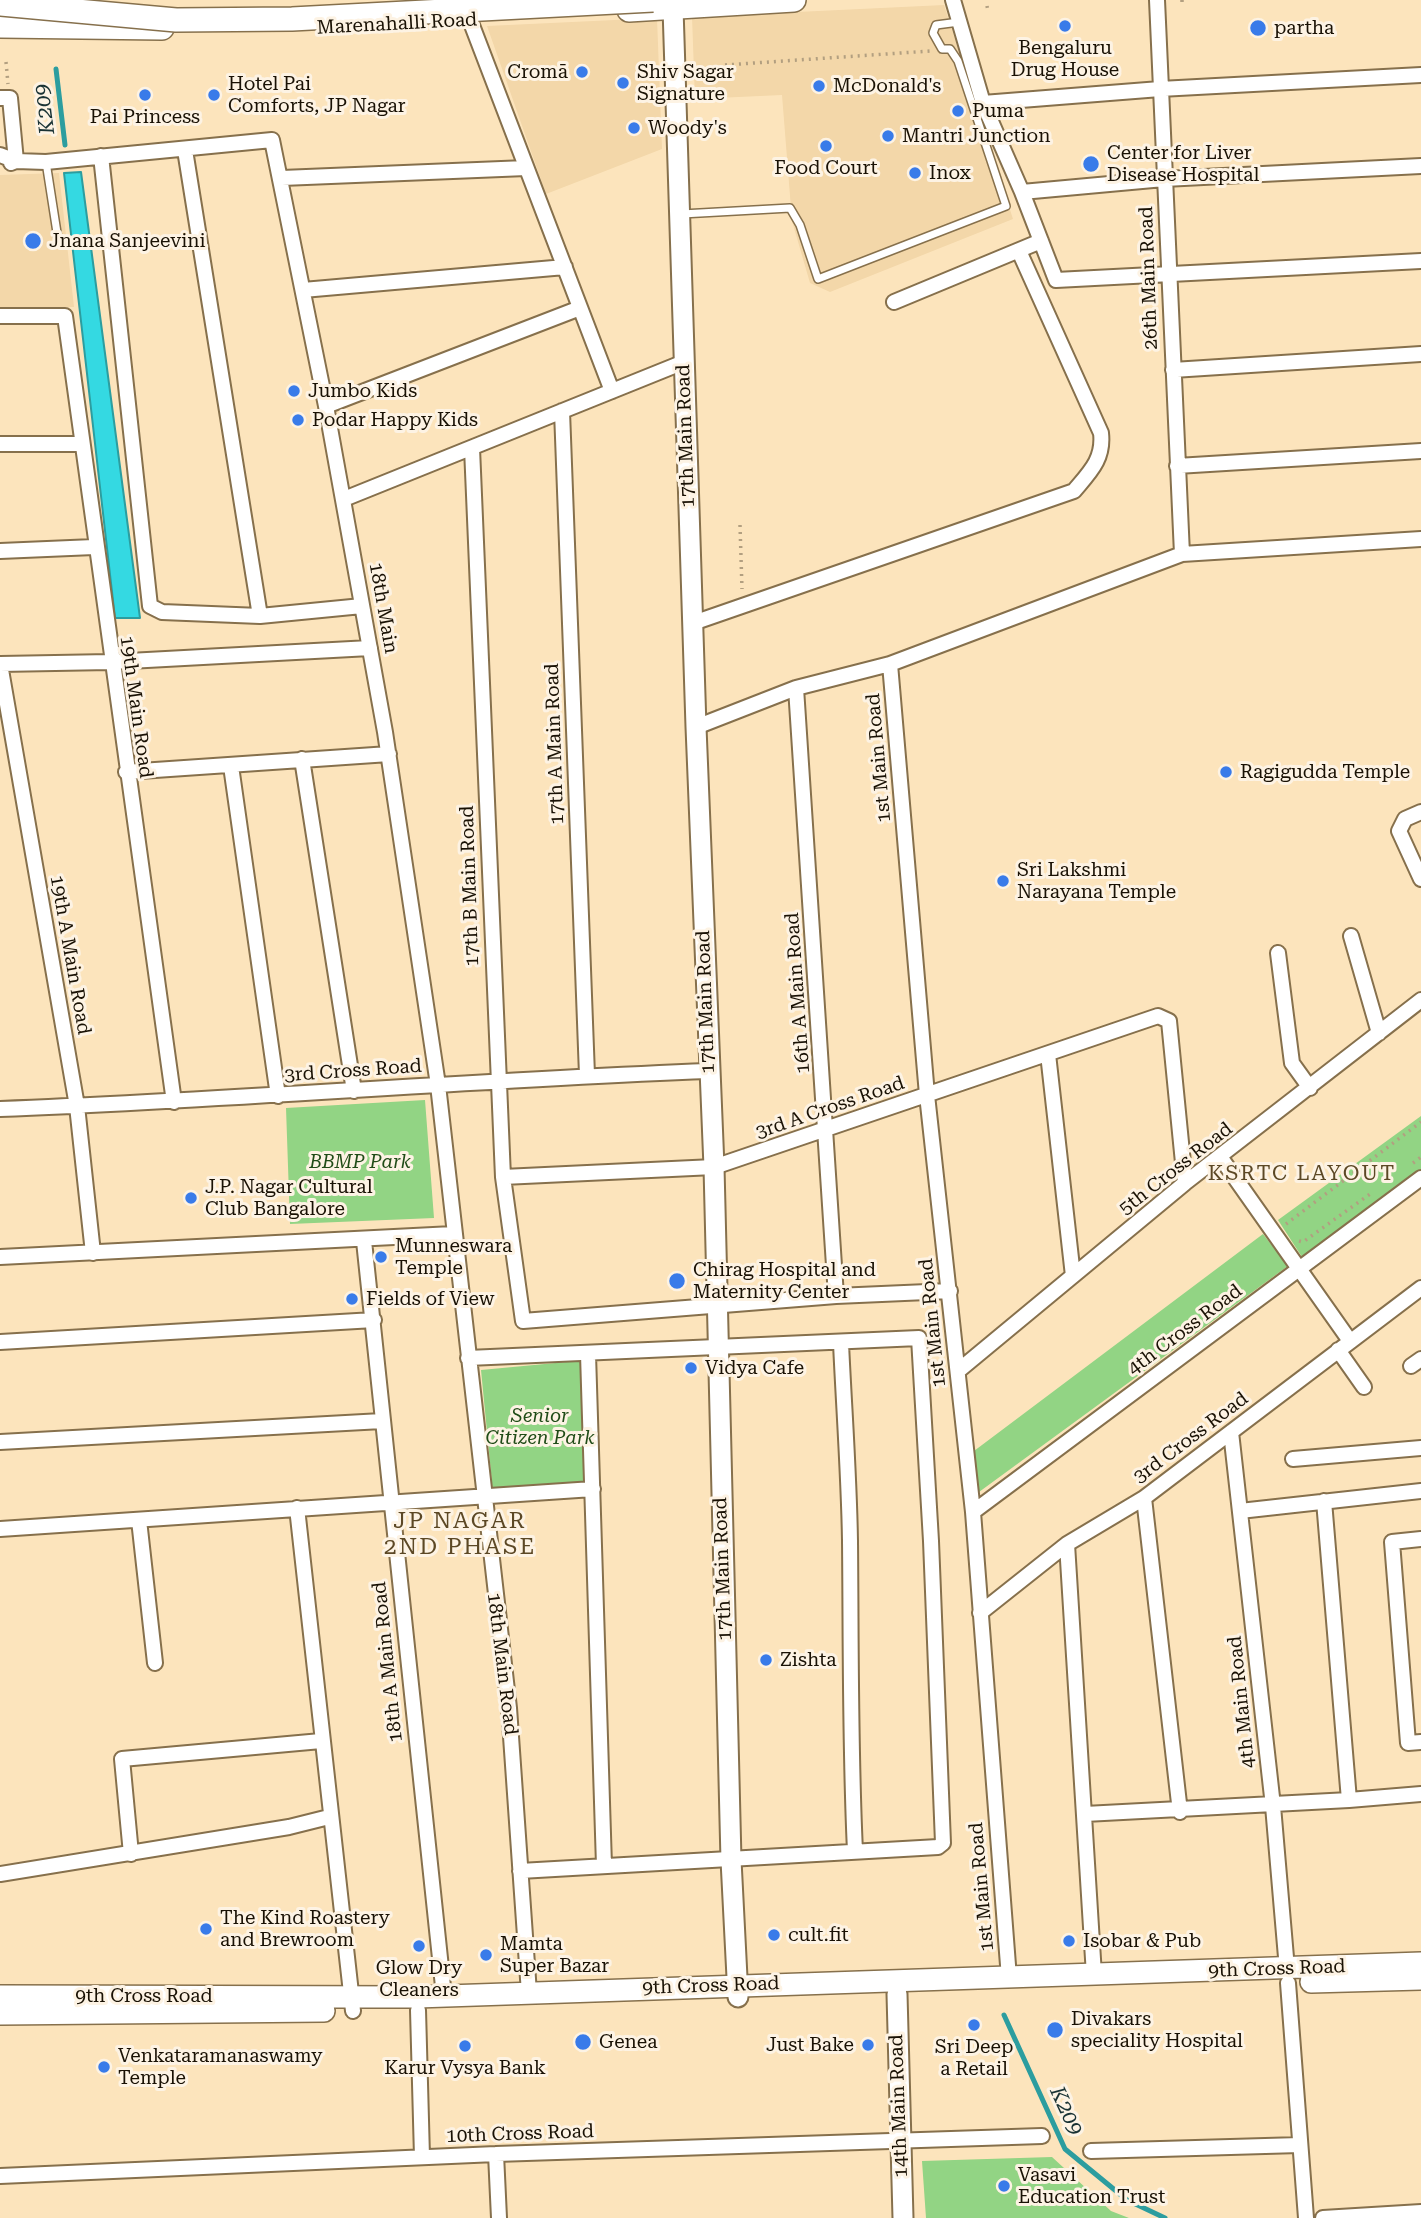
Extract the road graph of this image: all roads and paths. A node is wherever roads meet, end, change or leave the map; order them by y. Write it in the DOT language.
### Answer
graph roads {
  1 [pos="39,0"];
  2 [pos="794,0"];
  3 [pos="953,0"];
  4 [pos="1157,0"];
  5 [pos="0,4"];
  6 [pos="663,4"];
  7 [pos="470,20"];
  8 [pos="959,22"];
  9 [pos="41,25"];
  10 [pos="0,26"];
  11 [pos="942,49"];
  12 [pos="6,62"];
  13 [pos="725,65"];
  14 [pos="1421,75"];
  15 [pos="1160,89"];
  16 [pos="4,93"];
  17 [pos="983,103"];
  18 [pos="185,150"];
  19 [pos="0,155"];
  20 [pos="102,156"];
  21 [pos="16,161"];
  22 [pos="46,162"];
  23 [pos="0,165"];
  24 [pos="1421,166"];
  25 [pos="526,168"];
  26 [pos="282,178"];
  27 [pos="1164,179"];
  28 [pos="1024,195"];
  29 [pos="1006,206"];
  30 [pos="681,214"];
  31 [pos="58,239"];
  32 [pos="1041,241"];
  33 [pos="1019,251"];
  34 [pos="1421,261"];
  35 [pos="565,267"];
  36 [pos="1168,272"];
  37 [pos="303,290"];
  38 [pos="894,302"];
  39 [pos="580,308"];
  40 [pos="0,316"];
  41 [pos="1421,354"];
  42 [pos="684,362"];
  43 [pos="1172,370"];
  44 [pos="612,391"];
  45 [pos="326,406"];
  46 [pos="562,411"];
  47 [pos="0,444"];
  48 [pos="82,444"];
  49 [pos="472,447"];
  50 [pos="1421,451"];
  51 [pos="1177,466"];
  52 [pos="344,499"];
  53 [pos="740,525"];
  54 [pos="1421,539"];
  55 [pos="94,547"];
  56 [pos="0,551"];
  57 [pos="1182,554"];
  58 [pos="362,606"];
  59 [pos="742,606"];
  60 [pos="260,616"];
  61 [pos="692,623"];
  62 [pos="370,649"];
  63 [pos="110,662"];
  64 [pos="0,664"];
  65 [pos="890,664"];
  66 [pos="796,688"];
  67 [pos="696,727"];
  68 [pos="389,754"];
  69 [pos="302,759"];
  70 [pos="231,766"];
  71 [pos="127,772"];
  72 [pos="1421,812"];
  73 [pos="1421,878"];
  74 [pos="1350,936"];
  75 [pos="1278,953"];
  76 [pos="1421,1000"];
  77 [pos="1380,1033"];
  78 [pos="1048,1054"];
  79 [pos="708,1071"];
  80 [pos="587,1076"];
  81 [pos="497,1082"];
  82 [pos="438,1085"];
  83 [pos="1310,1088"];
  84 [pos="354,1091"];
  85 [pos="927,1095"];
  86 [pos="278,1096"];
  87 [pos="174,1102"];
  88 [pos="77,1106"];
  89 [pos="0,1108"];
  90 [pos="1421,1122"];
  91 [pos="826,1129"];
  92 [pos="1421,1157"];
  93 [pos="1221,1158"];
  94 [pos="1410,1165"];
  95 [pos="714,1167"];
  96 [pos="503,1177"];
  97 [pos="1421,1178"];
  98 [pos="1185,1184"];
  99 [pos="1378,1188"];
  100 [pos="1285,1231"];
  101 [pos="453,1234"];
  102 [pos="1289,1236"];
  103 [pos="364,1241"];
  104 [pos="93,1253"];
  105 [pos="0,1257"];
  106 [pos="1299,1269"];
  107 [pos="1073,1276"];
  108 [pos="1421,1288"];
  109 [pos="950,1291"];
  110 [pos="836,1296"];
  111 [pos="716,1304"];
  112 [pos="374,1320"];
  113 [pos="1350,1341"];
  114 [pos="0,1342"];
  115 [pos="841,1343"];
  116 [pos="718,1348"];
  117 [pos="1338,1350"];
  118 [pos="588,1353"];
  119 [pos="468,1358"];
  120 [pos="958,1371"];
  121 [pos="1364,1387"];
  122 [pos="382,1421"];
  123 [pos="1231,1432"];
  124 [pos="0,1442"];
  125 [pos="1421,1448"];
  126 [pos="1293,1459"];
  127 [pos="593,1489"];
  128 [pos="1421,1491"];
  129 [pos="483,1496"];
  130 [pos="1144,1498"];
  131 [pos="1324,1501"];
  132 [pos="390,1502"];
  133 [pos="297,1508"];
  134 [pos="1240,1511"];
  135 [pos="973,1512"];
  136 [pos="139,1520"];
  137 [pos="0,1529"];
  138 [pos="1421,1539"];
  139 [pos="1067,1544"];
  140 [pos="980,1613"];
  141 [pos="155,1664"];
  142 [pos="321,1741"];
  143 [pos="1421,1742"];
  144 [pos="1421,1794"];
  145 [pos="1349,1800"];
  146 [pos="1273,1806"];
  147 [pos="1180,1812"];
  148 [pos="1085,1814"];
  149 [pos="329,1817"];
  150 [pos="855,1851"];
  151 [pos="131,1854"];
  152 [pos="731,1860"];
  153 [pos="604,1866"];
  154 [pos="520,1871"];
  155 [pos="0,1874"];
  156 [pos="1421,1963"];
  157 [pos="1094,1975"];
  158 [pos="1287,1976"];
  159 [pos="1009,1978"];
  160 [pos="1421,1979"];
  161 [pos="737,1990"];
  162 [pos="529,1993"];
  163 [pos="897,1994"];
  164 [pos="0,1996"];
  165 [pos="444,1996"];
  166 [pos="352,2004"];
  167 [pos="418,2010"];
  168 [pos="0,2014"];
  169 [pos="1042,2136"];
  170 [pos="899,2141"];
  171 [pos="1300,2146"];
  172 [pos="1091,2151"];
  173 [pos="496,2154"];
  174 [pos="422,2157"];
  175 [pos="0,2176"];
  176 [pos="1421,2212"];
  177 [pos="499,2218"];
  178 [pos="903,2218"];
  179 [pos="1306,2218"];
  180 [pos="1323,2218"];
  1 -- 9 [label="main road"];
  2 -- 6 [label="main road, Marenahalli Road"];
  3 -- 8 [label="street"];
  4 -- 15 [label="street, 26th Main Road"];
  5 -- 6 [label="main road, bridge"];
  6 -- 7 [label="main road, Marenahalli Road"];
  6 -- 30 [label="street, 17th Main Road"];
  7 -- 9 [label="main road, Marenahalli Road"];
  7 -- 25 [label="street"];
  8 -- 11 [label="lane"];
  8 -- 17 [label="street"];
  9 -- 10 [label="main road, Marenahalli Road"];
  11 -- 13 [label="path"];
  11 -- 29 [label="lane"];
  12 -- 16 [label="path"];
  14 -- 15 [label="street"];
  15 -- 17 [label="street"];
  15 -- 27 [label="street, 26th Main Road"];
  16 -- 21 [label="street"];
  17 -- 28 [label="street"];
  18 -- 20 [label="street"];
  18 -- 26 [label="street, 18th Main"];
  18 -- 60 [label="street"];
  19 -- 21 [label="street"];
  20 -- 22 [label="street"];
  20 -- 60 [label="street"];
  21 -- 22 [label="street"];
  21 -- 23 [label="street"];
  22 -- 31 [label="lane"];
  24 -- 27 [label="street"];
  25 -- 26 [label="street"];
  25 -- 35 [label="street"];
  26 -- 37 [label="street, 18th Main"];
  27 -- 28 [label="street"];
  27 -- 36 [label="street, 26th Main Road"];
  28 -- 29 [label="lane"];
  28 -- 32 [label="street"];
  29 -- 30 [label="lane"];
  30 -- 42 [label="street, 17th Main Road"];
  32 -- 33 [label="street"];
  32 -- 36 [label="street"];
  33 -- 38 [label="street"];
  33 -- 59 [label="street"];
  34 -- 36 [label="street"];
  35 -- 37 [label="street"];
  35 -- 39 [label="street"];
  36 -- 43 [label="street, 26th Main Road"];
  37 -- 45 [label="street, 18th Main"];
  39 -- 44 [label="street"];
  39 -- 45 [label="street"];
  40 -- 48 [label="street, 19th Main Road"];
  41 -- 43 [label="street"];
  42 -- 44 [label="street"];
  42 -- 61 [label="street, 17th Main Road"];
  43 -- 51 [label="street, 26th Main Road"];
  44 -- 46 [label="street"];
  45 -- 52 [label="street, 18th Main"];
  46 -- 49 [label="street"];
  46 -- 80 [label="street, 17th A Main Road"];
  47 -- 48 [label="street"];
  48 -- 55 [label="street, 19th Main Road"];
  49 -- 52 [label="street"];
  49 -- 81 [label="street, 17th B Main Road"];
  50 -- 51 [label="street"];
  51 -- 57 [label="street, 26th Main Road"];
  52 -- 58 [label="street, 18th Main"];
  53 -- 59 [label="path"];
  54 -- 57 [label="street"];
  55 -- 56 [label="street"];
  55 -- 63 [label="street, 19th Main Road"];
  57 -- 65 [label="street"];
  58 -- 60 [label="street"];
  58 -- 62 [label="street, 18th Main"];
  59 -- 61 [label="street"];
  61 -- 67 [label="street, 17th Main Road"];
  62 -- 63 [label="street"];
  62 -- 68 [label="street, 18th Main"];
  63 -- 64 [label="street"];
  63 -- 71 [label="street, 19th Main Road"];
  64 -- 88 [label="street, 19th A Main Road"];
  65 -- 66 [label="street"];
  65 -- 85 [label="street, 1st Main Road"];
  66 -- 67 [label="street"];
  66 -- 91 [label="street, 16th A Main Road"];
  67 -- 79 [label="street, 17th Main Road"];
  68 -- 69 [label="street"];
  68 -- 82 [label="street, 18th Main"];
  69 -- 70 [label="street"];
  69 -- 84 [label="street"];
  70 -- 71 [label="street"];
  70 -- 86 [label="street"];
  71 -- 87 [label="street, 19th Main Road"];
  72 -- 73 [label="street"];
  74 -- 77 [label="street"];
  75 -- 83 [label="street"];
  76 -- 77 [label="street, 5th Cross Road"];
  77 -- 83 [label="street, 5th Cross Road"];
  78 -- 85 [label="street, 3rd A Cross Road"];
  78 -- 98 [label="street, 3rd A Cross Road"];
  78 -- 107 [label="street"];
  79 -- 80 [label="street, 3rd Cross Road"];
  79 -- 95 [label="street, 17th Main Road"];
  80 -- 81 [label="street, 3rd Cross Road"];
  81 -- 82 [label="street, 3rd Cross Road"];
  81 -- 96 [label="street, 17th B Main Road"];
  82 -- 84 [label="street, 3rd Cross Road"];
  82 -- 101 [label="street, 18th Main Road"];
  83 -- 93 [label="street, 5th Cross Road"];
  84 -- 86 [label="street, 3rd Cross Road"];
  85 -- 91 [label="street, 3rd A Cross Road"];
  85 -- 109 [label="street, 1st Main Road"];
  86 -- 87 [label="street, 3rd Cross Road"];
  87 -- 88 [label="street, 3rd Cross Road"];
  88 -- 89 [label="street, 3rd Cross Road"];
  88 -- 104 [label="street, 19th A Main Road"];
  90 -- 100 [label="path"];
  91 -- 95 [label="street, 3rd A Cross Road"];
  91 -- 110 [label="street, 16th A Main Road"];
  92 -- 94 [label="path"];
  93 -- 98 [label="street, 5th Cross Road"];
  93 -- 106 [label="street"];
  95 -- 96 [label="street, 3rd A Cross Road"];
  95 -- 111 [label="street, 17th Main Road"];
  96 -- 111 [label="street, 17th B Main Road"];
  97 -- 106 [label="street, 4th Cross Road"];
  98 -- 107 [label="street, 5th Cross Road"];
  99 -- 102 [label="path"];
  101 -- 103 [label="street"];
  101 -- 119 [label="street, 18th Main Road"];
  103 -- 104 [label="street"];
  103 -- 112 [label="street, 18th A Main Road"];
  104 -- 105 [label="street"];
  106 -- 113 [label="street"];
  106 -- 135 [label="street, 4th Cross Road"];
  107 -- 120 [label="street, 5th Cross Road"];
  108 -- 113 [label="street, 3rd Cross Road"];
  109 -- 110 [label="street"];
  109 -- 120 [label="street, 1st Main Road"];
  110 -- 111 [label="street"];
  111 -- 116 [label="street, 17th Main Road"];
  112 -- 114 [label="street"];
  112 -- 122 [label="street, 18th A Main Road"];
  113 -- 117 [label="street, 3rd Cross Road"];
  115 -- 116 [label="street"];
  115 -- 150 [label="street"];
  115 -- 150 [label="street"];
  116 -- 118 [label="street"];
  116 -- 152 [label="street, 17th Main Road"];
  117 -- 121 [label="street"];
  117 -- 123 [label="street, 3rd Cross Road"];
  118 -- 119 [label="street"];
  118 -- 127 [label="street"];
  119 -- 129 [label="street, 18th Main Road"];
  120 -- 135 [label="street, 1st Main Road"];
  122 -- 124 [label="street"];
  122 -- 132 [label="street, 18th A Main Road"];
  123 -- 130 [label="street, 3rd Cross Road"];
  123 -- 134 [label="street, 4th Main Road"];
  125 -- 126 [label="street"];
  127 -- 129 [label="street"];
  127 -- 153 [label="street"];
  128 -- 131 [label="street"];
  129 -- 132 [label="street"];
  129 -- 154 [label="street, 18th Main Road"];
  130 -- 139 [label="street, 3rd Cross Road"];
  130 -- 147 [label="street"];
  131 -- 134 [label="street"];
  131 -- 145 [label="street"];
  132 -- 133 [label="street"];
  132 -- 165 [label="street, 18th A Main Road"];
  133 -- 136 [label="street"];
  133 -- 142 [label="street"];
  134 -- 146 [label="street, 4th Main Road"];
  135 -- 140 [label="street, 1st Main Road"];
  136 -- 137 [label="street"];
  136 -- 141 [label="street"];
  138 -- 143 [label="street"];
  139 -- 140 [label="street, 3rd Cross Road"];
  139 -- 148 [label="street"];
  140 -- 159 [label="street, 1st Main Road"];
  142 -- 149 [label="street"];
  142 -- 151 [label="street"];
  144 -- 145 [label="street"];
  145 -- 146 [label="street"];
  146 -- 147 [label="street"];
  146 -- 158 [label="street, 4th Main Road"];
  147 -- 148 [label="street"];
  148 -- 157 [label="street"];
  149 -- 151 [label="street"];
  149 -- 166 [label="street"];
  150 -- 152 [label="street"];
  151 -- 155 [label="street"];
  152 -- 153 [label="street"];
  152 -- 161 [label="street, 17th Main Road"];
  153 -- 154 [label="street"];
  154 -- 162 [label="street, 18th Main Road"];
  156 -- 158 [label="main road, 9th Cross Road"];
  157 -- 158 [label="main road, 9th Cross Road"];
  157 -- 159 [label="main road, 9th Cross Road"];
  158 -- 160 [label="main road, 9th Cross Road"];
  158 -- 163 [label="main road, 9th Cross Road"];
  158 -- 171 [label="street, 4th Main Road"];
  159 -- 161 [label="main road, 9th Cross Road"];
  161 -- 162 [label="main road, 9th Cross Road"];
  161 -- 163 [label="main road, 9th Cross Road"];
  161 -- 167 [label="main road, 9th Cross Road"];
  162 -- 165 [label="main road, 9th Cross Road"];
  163 -- 170 [label="street, 14th Main Road"];
  164 -- 166 [label="main road, 9th Cross Road"];
  165 -- 166 [label="main road, 9th Cross Road"];
  166 -- 167 [label="main road, 9th Cross Road"];
  166 -- 168 [label="main road, 9th Cross Road"];
  167 -- 174 [label="street"];
  169 -- 170 [label="street, 10th Cross Road"];
  170 -- 173 [label="street, 10th Cross Road"];
  170 -- 178 [label="street, 14th Main Road"];
  171 -- 172 [label="street"];
  171 -- 179 [label="street, 4th Main Road"];
  173 -- 174 [label="street, 10th Cross Road"];
  173 -- 177 [label="street"];
  174 -- 175 [label="street, 10th Cross Road"];
  176 -- 180 [label="street"];
}
